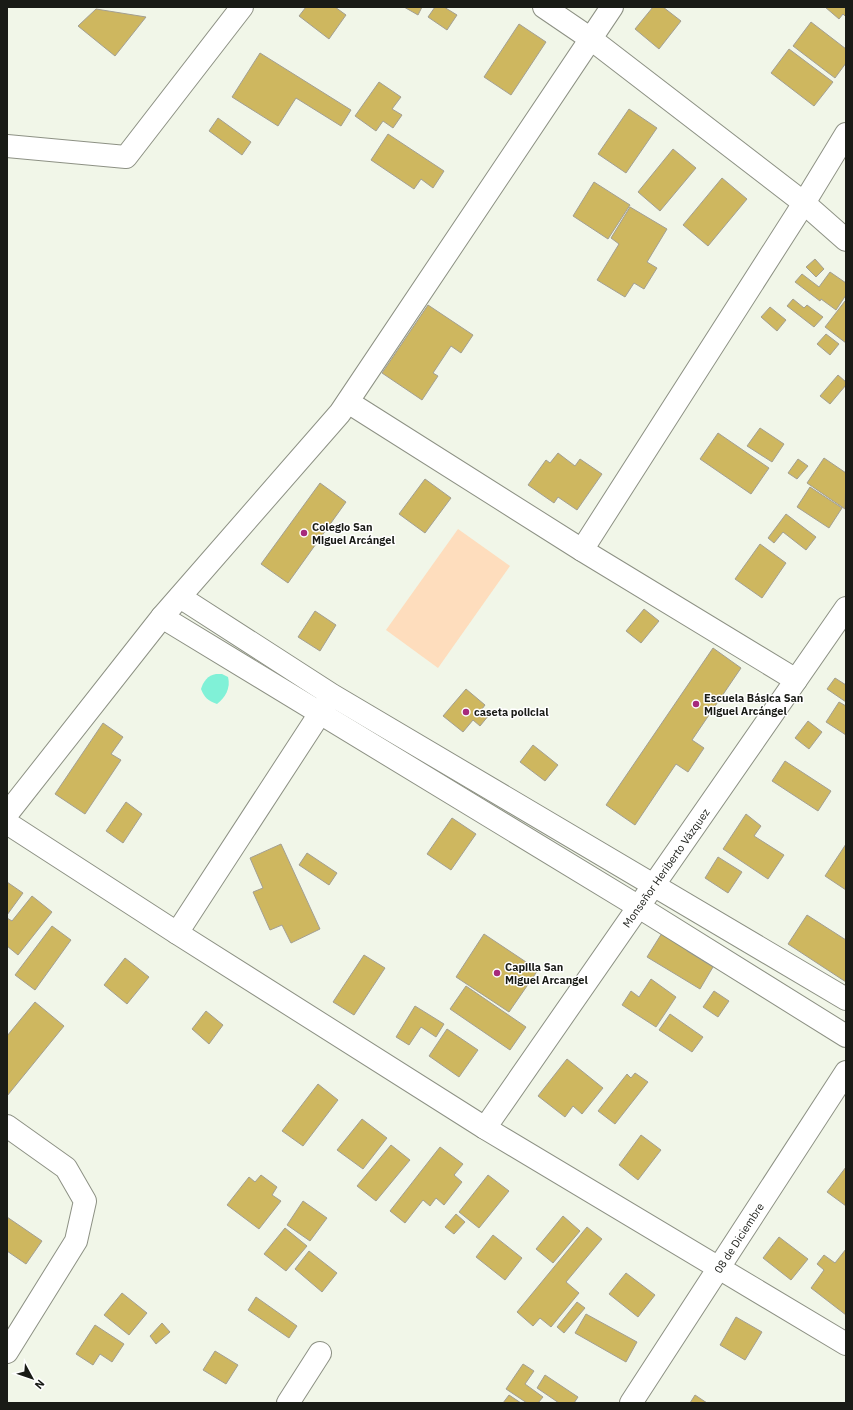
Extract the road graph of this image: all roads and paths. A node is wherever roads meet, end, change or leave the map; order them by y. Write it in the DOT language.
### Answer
graph roads {
  1 [pos="242,7"];
  2 [pos="544,7"];
  3 [pos="612,7"];
  4 [pos="591,39"];
  5 [pos="846,134"];
  6 [pos="7,146"];
  7 [pos="804,203"];
  8 [pos="846,240"];
  9 [pos="348,402"];
  10 [pos="582,550"];
  11 [pos="180,597"];
  12 [pos="846,608"];
  13 [pos="162,617"];
  14 [pos="796,680"];
  15 [pos="332,694"];
  16 [pos="320,713"];
  17 [pos="7,814"];
  18 [pos="7,823"];
  19 [pos="654,886"];
  20 [pos="639,907"];
  21 [pos="177,933"];
  22 [pos="846,999"];
  23 [pos="846,1036"];
  24 [pos="846,1072"];
  25 [pos="7,1126"];
  26 [pos="485,1128"];
  27 [pos="720,1268"];
  28 [pos="846,1344"];
  29 [pos="7,1352"];
  30 [pos="320,1353"];
  31 [pos="288,1403"];
  32 [pos="632,1403"];
  1 -- 6 [label="street"];
  2 -- 4 [label="street"];
  3 -- 4 [label="street"];
  4 -- 7 [label="street"];
  4 -- 9 [label="street"];
  5 -- 7 [label="street"];
  7 -- 8 [label="street"];
  7 -- 10 [label="street"];
  9 -- 10 [label="street"];
  9 -- 11 [label="street"];
  10 -- 14 [label="street"];
  11 -- 13 [label="street"];
  11 -- 15 [label="street"];
  12 -- 14 [label="street, Monseñor Heriberto Vázquez"];
  13 -- 16 [label="street"];
  13 -- 17 [label="street"];
  14 -- 19 [label="street, Monseñor Heriberto Vázquez"];
  15 -- 16 [label="street"];
  15 -- 19 [label="street"];
  16 -- 20 [label="street"];
  16 -- 21 [label="street"];
  18 -- 21 [label="street"];
  19 -- 20 [label="street, Monseñor Heriberto Vázquez"];
  19 -- 22 [label="street"];
  20 -- 23 [label="street"];
  20 -- 26 [label="street, Monseñor Heriberto Vázquez"];
  21 -- 26 [label="street"];
  24 -- 27 [label="street, 08 de Diciembre"];
  25 -- 29 [label="street"];
  26 -- 27 [label="street"];
  27 -- 28 [label="street"];
  27 -- 32 [label="street, 08 de Diciembre"];
  30 -- 31 [label="street"];
}
